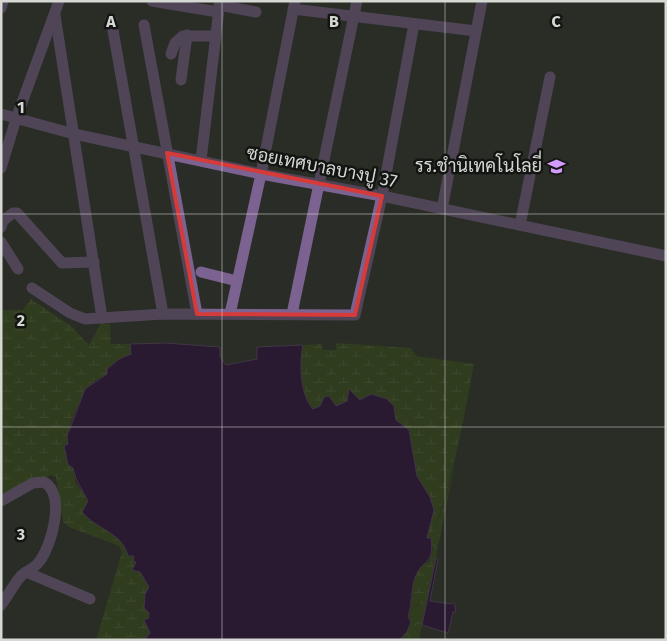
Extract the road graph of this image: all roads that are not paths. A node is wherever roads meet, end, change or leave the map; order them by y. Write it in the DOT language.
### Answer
graph roads {
  1 [pos="3,1"];
  2 [pos="59,1"];
  3 [pos="152,1"];
  4 [pos="356,1"];
  5 [pos="482,1"];
  6 [pos="294,5"];
  7 [pos="219,6"];
  8 [pos="1,8"];
  9 [pos="256,12"];
  10 [pos="55,15"];
  11 [pos="354,18"];
  12 [pos="111,20"];
  13 [pos="414,24"];
  14 [pos="144,25"];
  15 [pos="476,31"];
  16 [pos="188,35"];
  17 [pos="215,36"];
  18 [pos="171,54"];
  19 [pos="550,77"];
  20 [pos="181,80"];
  21 [pos="1,114"];
  22 [pos="16,119"];
  23 [pos="74,134"];
  24 [pos="133,147"];
  25 [pos="167,153"];
  26 [pos="201,160"];
  27 [pos="1,168"];
  28 [pos="261,174"];
  29 [pos="320,184"];
  30 [pos="382,196"];
  31 [pos="442,209"];
  32 [pos="520,225"];
  33 [pos="1,226"];
  34 [pos="1,242"];
  35 [pos="666,256"];
  36 [pos="94,262"];
  37 [pos="18,269"];
  38 [pos="202,272"];
  39 [pos="237,281"];
  40 [pos="32,288"];
  41 [pos="164,314"];
  42 [pos="197,314"];
  43 [pos="230,314"];
  44 [pos="292,314"];
  45 [pos="102,318"];
  46 [pos="1,501"];
  47 [pos="26,572"];
  48 [pos="90,599"];
  49 [pos="1,606"];
  1 -- 8 [label="street"];
  2 -- 10 [label="street"];
  3 -- 7 [label="street"];
  4 -- 11 [label="street"];
  5 -- 15 [label="street"];
  6 -- 11 [label="street"];
  6 -- 28 [label="street"];
  7 -- 9 [label="street"];
  7 -- 17 [label="street"];
  10 -- 22 [label="street"];
  10 -- 23 [label="street"];
  11 -- 13 [label="street"];
  11 -- 29 [label="street"];
  12 -- 24 [label="street"];
  13 -- 15 [label="street"];
  13 -- 30 [label="street"];
  14 -- 25 [label="street"];
  15 -- 31 [label="street"];
  16 -- 17 [label="street"];
  16 -- 18 [label="street"];
  16 -- 20 [label="street"];
  17 -- 26 [label="street"];
  19 -- 32 [label="street"];
  21 -- 22 [label="street, ซอยเทศบาลบางปู 37"];
  22 -- 23 [label="street, ซอยเทศบาลบางปู 37"];
  22 -- 27 [label="street"];
  23 -- 24 [label="street, ซอยเทศบาลบางปู 37"];
  23 -- 36 [label="street"];
  24 -- 25 [label="street, ซอยเทศบาลบางปู 37"];
  24 -- 41 [label="street"];
  25 -- 26 [label="street, ซอยเทศบาลบางปู 37"];
  25 -- 42 [label="street"];
  26 -- 28 [label="street, ซอยเทศบาลบางปู 37"];
  28 -- 29 [label="street, ซอยเทศบาลบางปู 37"];
  28 -- 39 [label="street"];
  29 -- 30 [label="street, ซอยเทศบาลบางปู 37"];
  29 -- 44 [label="street"];
  30 -- 31 [label="street, ซอยเทศบาลบางปู 37"];
  30 -- 44 [label="street"];
  31 -- 32 [label="street, ซอยเทศบาลบางปู 37"];
  32 -- 35 [label="street, ซอยเทศบาลบางปู 37"];
  33 -- 36 [label="street"];
  34 -- 37 [label="street"];
  36 -- 45 [label="street"];
  38 -- 39 [label="street"];
  39 -- 43 [label="street"];
  40 -- 45 [label="street"];
  41 -- 42 [label="street"];
  41 -- 45 [label="street"];
  42 -- 43 [label="street"];
  43 -- 44 [label="street"];
  46 -- 47 [label="street"];
  47 -- 48 [label="street"];
  47 -- 49 [label="street"];
}
